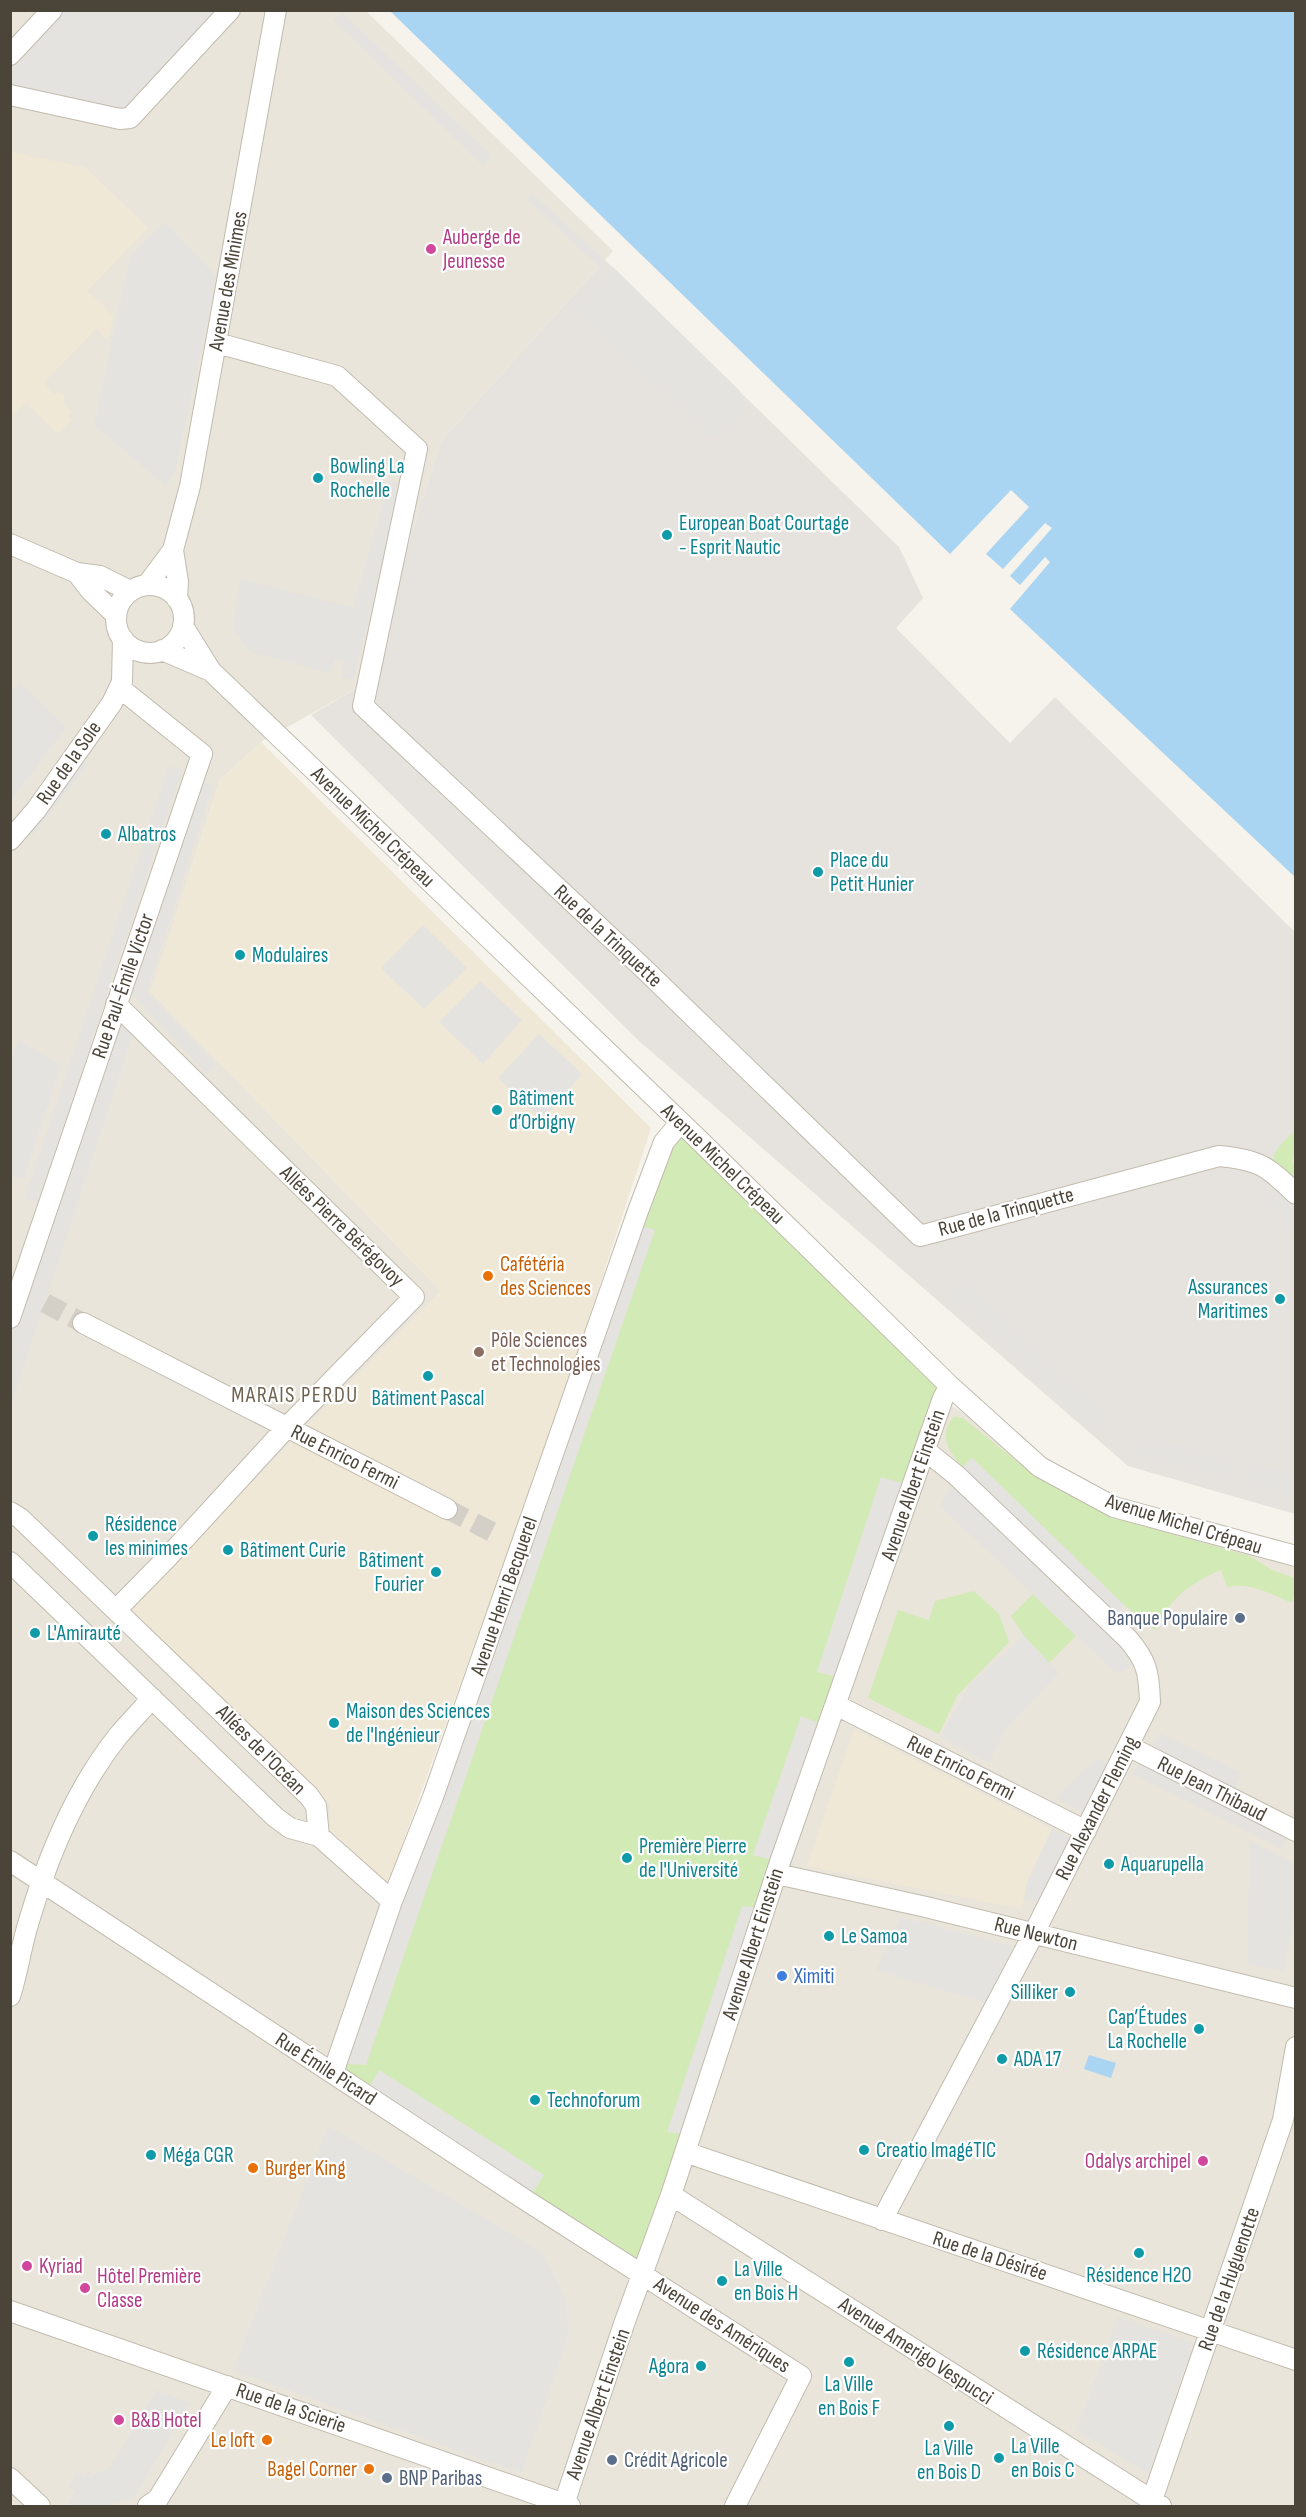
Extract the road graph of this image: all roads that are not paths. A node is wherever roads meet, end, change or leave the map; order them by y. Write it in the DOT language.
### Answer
graph roads {
  1 [pos="52,10"];
  2 [pos="230,10"];
  3 [pos="276,10"];
  4 [pos="10,55"];
  5 [pos="10,95"];
  6 [pos="217,343"];
  7 [pos="10,544"];
  8 [pos="173,550"];
  9 [pos="77,573"];
  10 [pos="139,588"];
  11 [pos="177,599"];
  12 [pos="116,615"];
  13 [pos="183,626"];
  14 [pos="123,639"];
  15 [pos="159,651"];
  16 [pos="211,671"];
  17 [pos="121,685"];
  18 [pos="10,840"];
  19 [pos="116,1004"];
  20 [pos="680,1123"];
  21 [pos="1296,1194"];
  22 [pos="10,1318"];
  23 [pos="83,1323"];
  24 [pos="950,1386"];
  25 [pos="287,1427"];
  26 [pos="925,1450"];
  27 [pos="447,1509"];
  28 [pos="10,1512"];
  29 [pos="1296,1557"];
  30 [pos="10,1562"];
  31 [pos="116,1610"];
  32 [pos="152,1698"];
  33 [pos="836,1706"];
  34 [pos="1128,1746"];
  35 [pos="1086,1831"];
  36 [pos="1296,1832"];
  37 [pos="319,1836"];
  38 [pos="10,1861"];
  39 [pos="777,1874"];
  40 [pos="41,1881"];
  41 [pos="392,1901"];
  42 [pos="1034,1933"];
  43 [pos="10,1996"];
  44 [pos="1296,1998"];
  45 [pos="1296,2047"];
  46 [pos="333,2073"];
  47 [pos="685,2152"];
  48 [pos="671,2195"];
  49 [pos="882,2220"];
  50 [pos="643,2274"];
  51 [pos="10,2311"];
  52 [pos="1212,2330"];
  53 [pos="1296,2360"];
  54 [pos="227,2386"];
  55 [pos="10,2478"];
  56 [pos="154,2504"];
  57 [pos="567,2505"];
  58 [pos="1155,2505"];
  59 [pos="40,2506"];
  60 [pos="735,2506"];
  1 -- 4 [label="street"];
  2 -- 5 [label="street"];
  3 -- 6 [label="street, Avenue des Minimes"];
  6 -- 8 [label="street, Avenue des Minimes"];
  6 -- 21 [label="street, Rue de la Trinquette"];
  7 -- 9 [label="street"];
  8 -- 10 [label="street, Avenue des Minimes"];
  8 -- 11 [label="street, Avenue des Minimes"];
  9 -- 10 [label="street"];
  9 -- 12 [label="street"];
  10 -- 11 [label="street"];
  10 -- 12 [label="street"];
  11 -- 13 [label="street, Avenue Michel Crépeau"];
  12 -- 14 [label="street"];
  13 -- 15 [label="street"];
  13 -- 16 [label="street, Avenue Michel Crépeau"];
  14 -- 15 [label="street, Avenue Michel Crépeau"];
  14 -- 17 [label="street, Rue de la Sole"];
  15 -- 16 [label="street, Avenue Michel Crépeau"];
  15 -- 17 [label="street, Rue de la Sole"];
  16 -- 20 [label="street, Avenue Michel Crépeau"];
  17 -- 18 [label="street, Rue de la Sole"];
  17 -- 19 [label="street, Rue Paul-Émile Victor"];
  19 -- 22 [label="street, Rue Paul-Émile Victor"];
  19 -- 25 [label="street, Allées Pierre Bérégovoy"];
  20 -- 24 [label="street, Avenue Michel Crépeau"];
  20 -- 41 [label="street, Avenue Henri Becquerel"];
  23 -- 25 [label="street, Rue Enrico Fermi"];
  24 -- 26 [label="street, Avenue Albert Einstein"];
  24 -- 29 [label="street, Avenue Michel Crépeau"];
  25 -- 27 [label="street, Rue Enrico Fermi"];
  25 -- 31 [label="street, Allées Pierre Bérégovoy"];
  26 -- 33 [label="street, Avenue Albert Einstein"];
  26 -- 34 [label="street, Rue Alexander Fleming"];
  28 -- 31 [label="street, Allées de l'Océan"];
  30 -- 32 [label="street, Allées de l'Océan"];
  31 -- 37 [label="street, Allées de l'Océan"];
  32 -- 37 [label="street, Allées de l'Océan"];
  32 -- 40 [label="street"];
  33 -- 35 [label="street, Rue Enrico Fermi"];
  33 -- 39 [label="street, Avenue Albert Einstein"];
  34 -- 35 [label="street, Rue Alexander Fleming"];
  34 -- 36 [label="street, Rue Jean Thibaud"];
  35 -- 42 [label="street, Rue Alexander Fleming"];
  37 -- 41 [label="street"];
  38 -- 40 [label="street, Rue Émile Picard"];
  39 -- 42 [label="street, Rue Newton"];
  39 -- 47 [label="street, Avenue Albert Einstein"];
  40 -- 43 [label="street"];
  40 -- 46 [label="street, Rue Émile Picard"];
  41 -- 46 [label="street, Avenue Henri Becquerel"];
  42 -- 44 [label="street, Rue Newton"];
  42 -- 49 [label="street, Rue Alexander Fleming"];
  45 -- 52 [label="street, Rue de la Huguenotte"];
  46 -- 50 [label="street, Rue Émile Picard"];
  47 -- 48 [label="street, Avenue Albert Einstein"];
  47 -- 49 [label="street, Rue de la Désirée"];
  48 -- 50 [label="street, Avenue Albert Einstein"];
  48 -- 58 [label="street, Avenue Amerigo Vespucci"];
  49 -- 52 [label="street, Rue de la Désirée"];
  50 -- 57 [label="street, Avenue Albert Einstein"];
  50 -- 60 [label="street, Avenue des Amériques"];
  51 -- 54 [label="street, Rue de la Scierie"];
  52 -- 53 [label="street, Rue de la Désirée"];
  52 -- 58 [label="street, Rue de la Huguenotte"];
  54 -- 56 [label="street"];
  54 -- 57 [label="street, Rue de la Scierie"];
  55 -- 59 [label="street"];
}
